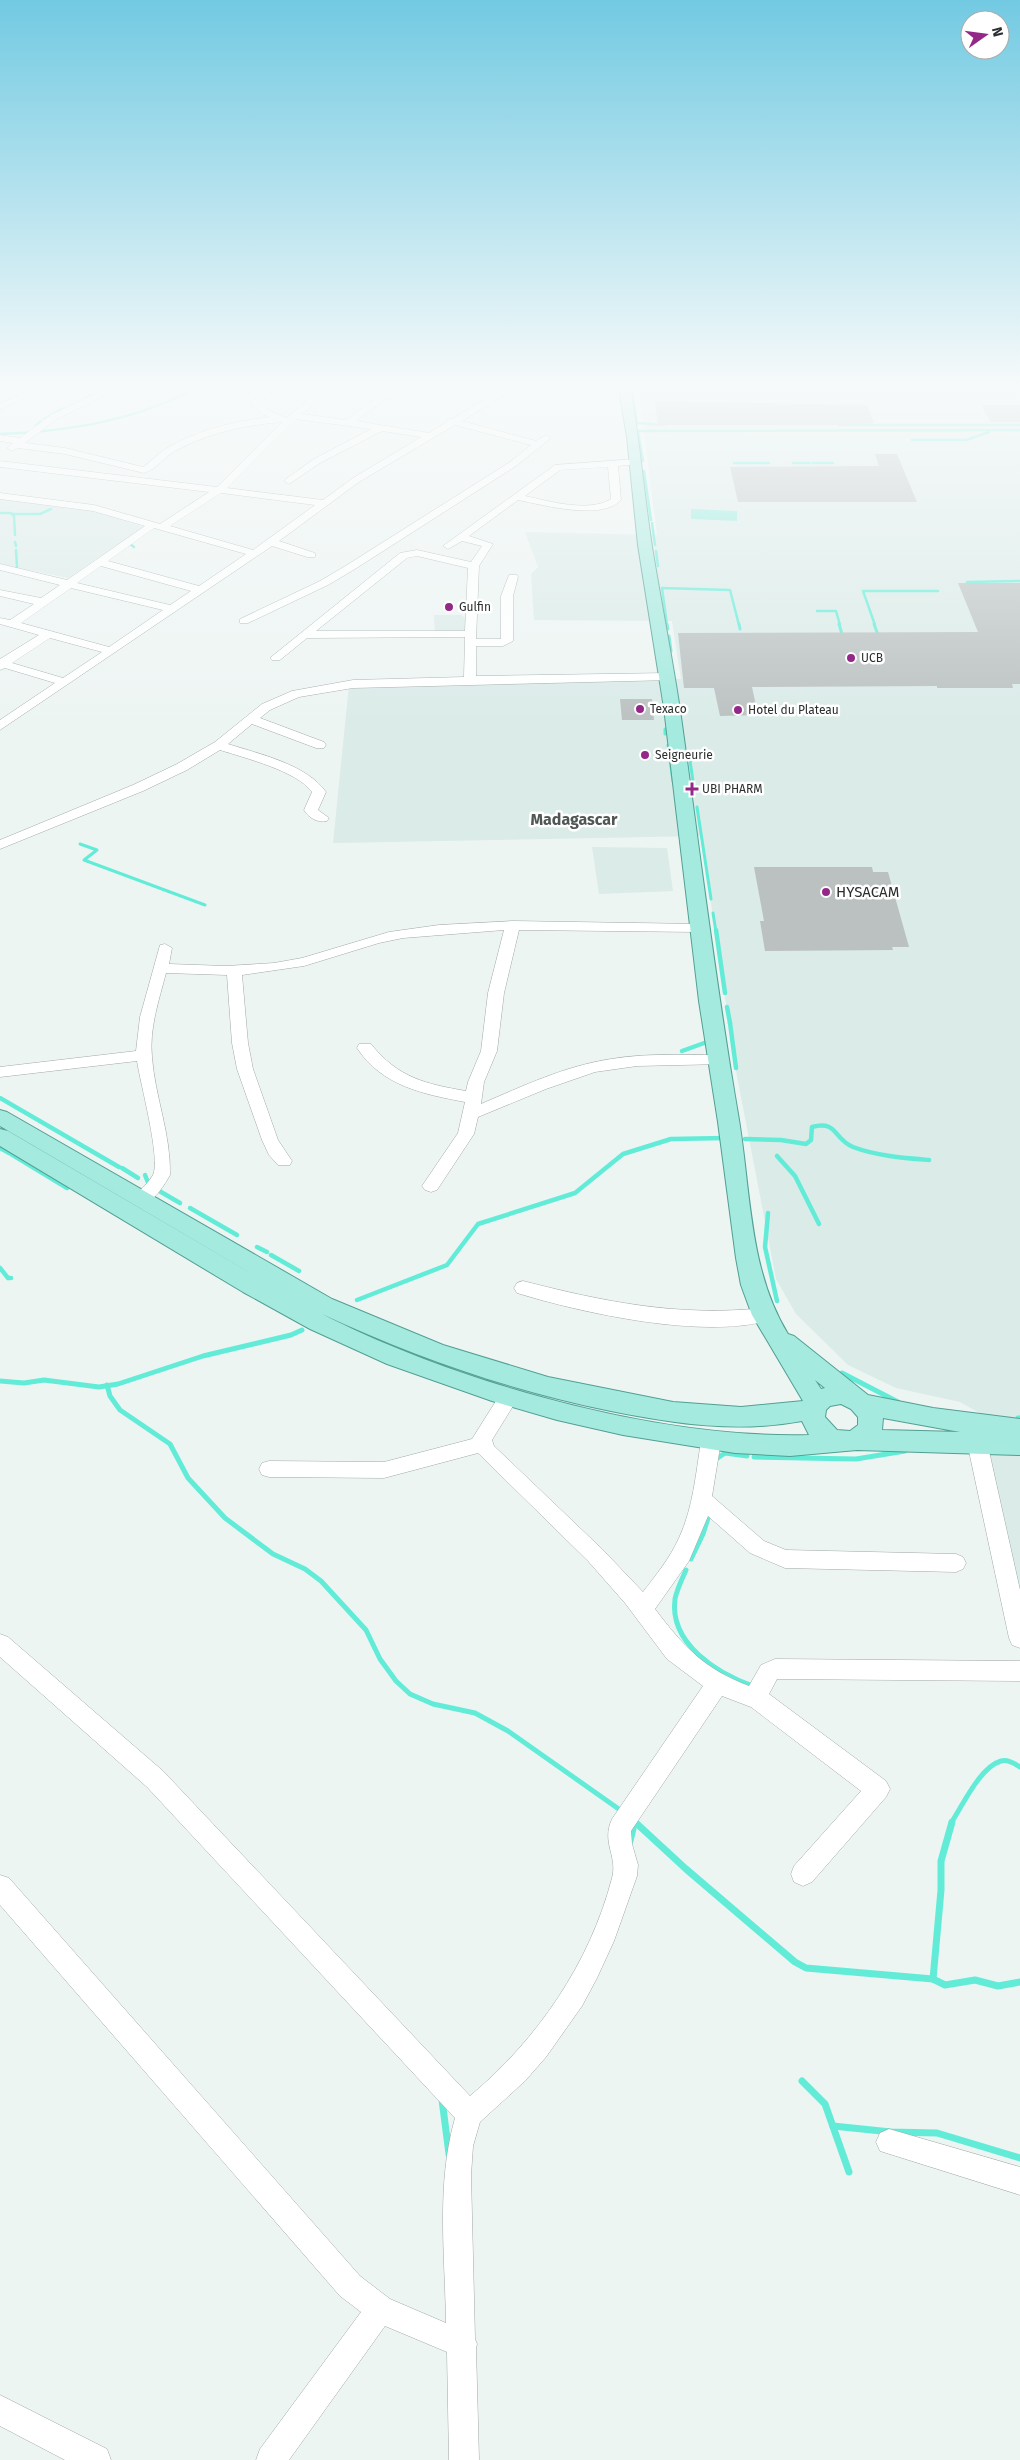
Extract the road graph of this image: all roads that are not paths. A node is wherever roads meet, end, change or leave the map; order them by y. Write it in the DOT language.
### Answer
graph roads {
  1 [pos="22,499"];
  2 [pos="204,499"];
  3 [pos="299,499"];
  4 [pos="330,499"];
  5 [pos="458,499"];
  6 [pos="514,499"];
  7 [pos="526,499"];
  8 [pos="616,499"];
  9 [pos="634,499"];
  10 [pos="325,502"];
  11 [pos="157,526"];
  12 [pos="461,537"];
  13 [pos="271,542"];
  14 [pos="448,546"];
  15 [pos="254,553"];
  16 [pos="311,555"];
  17 [pos="98,562"];
  18 [pos="474,566"];
  19 [pos="0,567"];
  20 [pos="513,577"];
  21 [pos="68,582"];
  22 [pos="324,583"];
  23 [pos="200,590"];
  24 [pos="0,592"];
  25 [pos="357,592"];
  26 [pos="42,602"];
  27 [pos="171,609"];
  28 [pos="0,621"];
  29 [pos="244,621"];
  30 [pos="12,624"];
  31 [pos="48,634"];
  32 [pos="304,635"];
  33 [pos="472,638"];
  34 [pos="109,650"];
  35 [pos="276,658"];
  36 [pos="1,664"];
  37 [pos="667,677"];
  38 [pos="470,680"];
  39 [pos="63,682"];
  40 [pos="250,719"];
  41 [pos="0,726"];
  42 [pos="219,744"];
  43 [pos="320,745"];
  44 [pos="322,818"];
  45 [pos="0,844"];
  46 [pos="512,927"];
  47 [pos="699,928"];
  48 [pos="166,948"];
  49 [pos="161,968"];
  50 [pos="234,972"];
  51 [pos="365,1048"];
  52 [pos="144,1055"];
  53 [pos="718,1060"];
  54 [pos="0,1072"];
  55 [pos="472,1106"];
  56 [pos="0,1117"];
  57 [pos="0,1136"];
  58 [pos="284,1161"];
  59 [pos="431,1186"];
  60 [pos="142,1199"];
  61 [pos="523,1288"];
  62 [pos="770,1325"];
  63 [pos="508,1398"];
  64 [pos="862,1402"];
  65 [pos="815,1406"];
  66 [pos="656,1421"];
  67 [pos="1020,1429"];
  68 [pos="711,1441"];
  69 [pos="852,1441"];
  70 [pos="977,1442"];
  71 [pos="483,1444"];
  72 [pos="1020,1445"];
  73 [pos="269,1469"];
  74 [pos="702,1499"];
  75 [pos="956,1563"];
  76 [pos="643,1609"];
  77 [pos="1020,1638"];
  78 [pos="0,1644"];
  79 [pos="1020,1671"];
  80 [pos="717,1684"];
  81 [pos="755,1697"];
  82 [pos="803,1874"];
  83 [pos="0,1887"];
  84 [pos="469,2114"];
  85 [pos="889,2142"];
  86 [pos="1020,2182"];
  87 [pos="380,2309"];
  88 [pos="462,2344"];
  89 [pos="0,2410"];
  90 [pos="96,2460"];
  91 [pos="272,2460"];
  92 [pos="464,2460"];
  1 -- 11 [label="street"];
  2 -- 11 [label="street"];
  3 -- 10 [label="street"];
  4 -- 10 [label="street"];
  5 -- 22 [label="street"];
  6 -- 12 [label="street"];
  7 -- 8 [label="street"];
  9 -- 37 [label="main road"];
  10 -- 13 [label="street"];
  11 -- 15 [label="street"];
  11 -- 17 [label="street"];
  12 -- 14 [label="street"];
  12 -- 18 [label="street"];
  13 -- 15 [label="street"];
  13 -- 16 [label="street"];
  15 -- 23 [label="street"];
  17 -- 21 [label="street"];
  17 -- 23 [label="street"];
  18 -- 25 [label="street"];
  18 -- 33 [label="street"];
  19 -- 21 [label="street"];
  20 -- 33 [label="street"];
  21 -- 26 [label="street"];
  21 -- 27 [label="street"];
  22 -- 25 [label="street"];
  22 -- 29 [label="street"];
  23 -- 27 [label="street"];
  24 -- 26 [label="street"];
  25 -- 32 [label="street"];
  26 -- 30 [label="street"];
  27 -- 34 [label="street"];
  28 -- 30 [label="street"];
  30 -- 31 [label="street"];
  31 -- 34 [label="street"];
  31 -- 36 [label="street"];
  32 -- 33 [label="street"];
  32 -- 35 [label="street"];
  33 -- 38 [label="street"];
  34 -- 39 [label="street"];
  36 -- 39 [label="street"];
  37 -- 38 [label="street"];
  37 -- 47 [label="main road"];
  38 -- 40 [label="street"];
  39 -- 41 [label="street"];
  40 -- 42 [label="street"];
  40 -- 43 [label="street"];
  42 -- 44 [label="street"];
  42 -- 45 [label="street"];
  46 -- 47 [label="street"];
  46 -- 50 [label="street"];
  46 -- 55 [label="street"];
  47 -- 53 [label="main road"];
  48 -- 49 [label="street"];
  49 -- 50 [label="street"];
  49 -- 52 [label="street"];
  50 -- 58 [label="street"];
  51 -- 55 [label="street"];
  52 -- 54 [label="street"];
  52 -- 60 [label="street"];
  53 -- 55 [label="street"];
  53 -- 62 [label="main road"];
  55 -- 59 [label="street"];
  56 -- 60 [label="main road"];
  57 -- 63 [label="main road"];
  60 -- 66 [label="main road"];
  61 -- 62 [label="street"];
  62 -- 64 [label="main road"];
  62 -- 65 [label="main road"];
  63 -- 66 [label="main road"];
  63 -- 71 [label="street"];
  64 -- 65 [label="main road"];
  64 -- 67 [label="main road"];
  64 -- 69 [label="main road"];
  65 -- 66 [label="main road"];
  65 -- 69 [label="main road"];
  66 -- 68 [label="main road"];
  68 -- 69 [label="main road"];
  68 -- 74 [label="street"];
  69 -- 70 [label="main road"];
  70 -- 72 [label="main road"];
  70 -- 77 [label="street"];
  71 -- 73 [label="street"];
  71 -- 76 [label="street"];
  74 -- 75 [label="street"];
  74 -- 76 [label="street"];
  76 -- 80 [label="street"];
  78 -- 84 [label="street"];
  79 -- 81 [label="street"];
  80 -- 81 [label="street"];
  80 -- 84 [label="street"];
  81 -- 82 [label="street"];
  83 -- 87 [label="street"];
  84 -- 88 [label="street"];
  85 -- 86 [label="street"];
  87 -- 88 [label="street"];
  87 -- 91 [label="street"];
  88 -- 92 [label="street"];
  89 -- 90 [label="street"];
}
